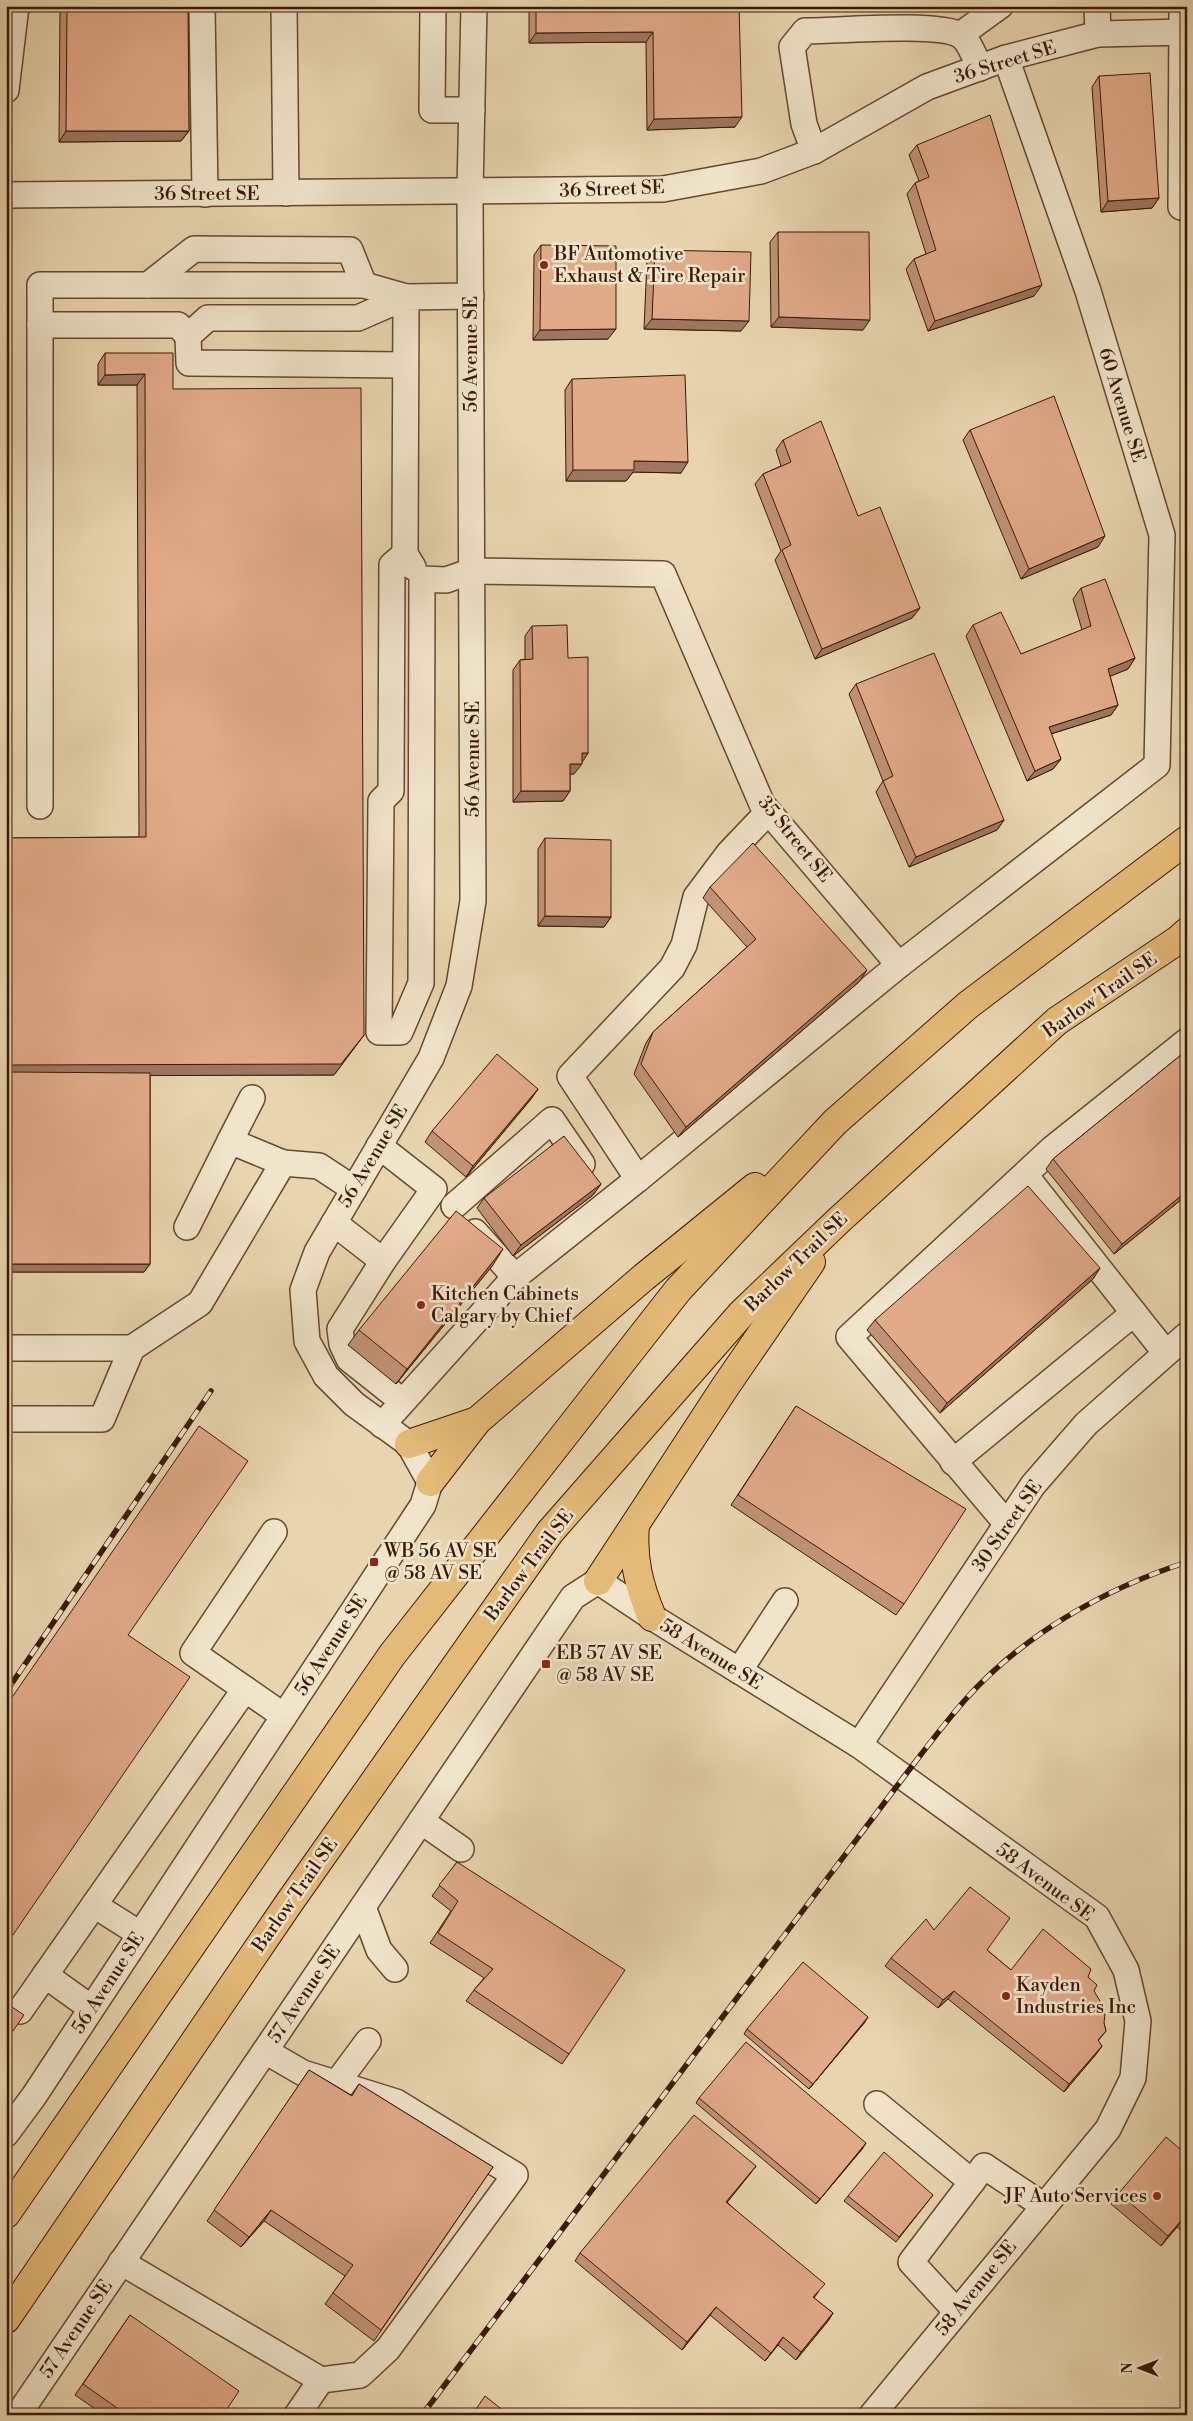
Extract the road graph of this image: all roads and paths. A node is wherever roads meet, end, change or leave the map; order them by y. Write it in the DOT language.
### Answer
graph roads {
  1 [pos="16,6"];
  2 [pos="202,6"];
  3 [pos="284,6"];
  4 [pos="433,6"];
  5 [pos="474,6"];
  6 [pos="1000,6"];
  7 [pos="1097,6"];
  8 [pos="1182,6"];
  9 [pos="1184,32"];
  10 [pos="1098,34"];
  11 [pos="960,35"];
  12 [pos="1006,58"];
  13 [pos="980,68"];
  14 [pos="6,90"];
  15 [pos="472,110"];
  16 [pos="814,151"];
  17 [pos="470,192"];
  18 [pos="286,193"];
  19 [pos="205,194"];
  20 [pos="6,195"];
  21 [pos="1181,207"];
  22 [pos="148,285"];
  23 [pos="364,285"];
  24 [pos="471,296"];
  25 [pos="406,297"];
  26 [pos="40,325"];
  27 [pos="188,336"];
  28 [pos="405,365"];
  29 [pos="405,554"];
  30 [pos="472,571"];
  31 [pos="422,579"];
  32 [pos="40,806"];
  33 [pos="768,812"];
  34 [pos="1185,840"];
  35 [pos="1184,937"];
  36 [pos="899,965"];
  37 [pos="1187,1041"];
  38 [pos="252,1098"];
  39 [pos="835,1122"];
  40 [pos="230,1141"];
  41 [pos="379,1146"];
  42 [pos="282,1163"];
  43 [pos="1025,1175"];
  44 [pos="638,1179"];
  45 [pos="354,1189"];
  46 [pos="434,1189"];
  47 [pos="599,1190"];
  48 [pos="454,1206"];
  49 [pos="838,1221"];
  50 [pos="334,1223"];
  51 [pos="187,1227"];
  52 [pos="383,1261"];
  53 [pos="515,1277"];
  54 [pos="1134,1313"];
  55 [pos="1187,1335"];
  56 [pos="8,1348"];
  57 [pos="132,1348"];
  58 [pos="1165,1352"];
  59 [pos="402,1401"];
  60 [pos="6,1419"];
  61 [pos="477,1421"];
  62 [pos="382,1424"];
  63 [pos="409,1444"];
  64 [pos="953,1462"];
  65 [pos="430,1482"];
  66 [pos="1007,1524"];
  67 [pos="635,1525"];
  68 [pos="274,1532"];
  69 [pos="598,1581"];
  70 [pos="785,1601"];
  71 [pos="652,1617"];
  72 [pos="739,1671"];
  73 [pos="245,1689"];
  74 [pos="284,1716"];
  75 [pos="859,1745"];
  76 [pos="422,1821"];
  77 [pos="461,1848"];
  78 [pos="94,1905"];
  79 [pos="363,1907"];
  80 [pos="140,1934"];
  81 [pos="395,1969"];
  82 [pos="45,1975"];
  83 [pos="91,2008"];
  84 [pos="20,2011"];
  85 [pos="368,2041"];
  86 [pos="265,2051"];
  87 [pos="336,2084"];
  88 [pos="877,2104"];
  89 [pos="6,2134"];
  90 [pos="972,2182"];
  91 [pos="1044,2206"];
  92 [pos="6,2214"];
  93 [pos="121,2262"];
  94 [pos="957,2312"];
  95 [pos="6,2319"];
  96 [pos="321,2380"];
  97 [pos="18,2415"];
  98 [pos="297,2415"];
  99 [pos="872,2415"];
  1 -- 14 [label="street"];
  2 -- 19 [label="street"];
  3 -- 18 [label="street"];
  4 -- 15 [label="street"];
  5 -- 15 [label="street, 56 Avenue SE"];
  6 -- 11 [label="street"];
  7 -- 10 [label="street"];
  8 -- 9 [label="street"];
  9 -- 10 [label="street, 36 Street SE"];
  9 -- 21 [label="street"];
  10 -- 12 [label="street, 36 Street SE"];
  11 -- 13 [label="street"];
  11 -- 16 [label="street"];
  12 -- 13 [label="street, 36 Street SE"];
  12 -- 36 [label="street, 60 Avenue SE"];
  13 -- 16 [label="street, 36 Street SE"];
  15 -- 17 [label="street, 56 Avenue SE"];
  16 -- 17 [label="street, 36 Street SE"];
  17 -- 18 [label="street, 36 Street SE"];
  17 -- 24 [label="street, 56 Avenue SE"];
  18 -- 19 [label="street, 36 Street SE"];
  19 -- 20 [label="street, 36 Street SE"];
  22 -- 23 [label="street"];
  22 -- 23 [label="street"];
  22 -- 26 [label="street"];
  23 -- 25 [label="street"];
  24 -- 25 [label="street"];
  24 -- 30 [label="street, 56 Avenue SE"];
  25 -- 27 [label="street"];
  25 -- 28 [label="street"];
  26 -- 27 [label="street"];
  26 -- 32 [label="street"];
  27 -- 28 [label="street"];
  28 -- 29 [label="street"];
  29 -- 31 [label="street"];
  29 -- 31 [label="street"];
  30 -- 31 [label="street"];
  30 -- 33 [label="street, 35 Street SE"];
  30 -- 41 [label="street, 56 Avenue SE"];
  33 -- 36 [label="street, 35 Street SE"];
  33 -- 44 [label="street"];
  34 -- 39 [label="main road"];
  35 -- 49 [label="main road, Barlow Trail SE"];
  36 -- 44 [label="street"];
  37 -- 43 [label="street"];
  38 -- 40 [label="street"];
  39 -- 61 [label="main road"];
  39 -- 92 [label="main road"];
  40 -- 42 [label="street"];
  40 -- 51 [label="street"];
  41 -- 45 [label="street, 56 Avenue SE"];
  41 -- 46 [label="street"];
  42 -- 45 [label="street"];
  42 -- 57 [label="street"];
  43 -- 54 [label="street"];
  43 -- 64 [label="street"];
  44 -- 47 [label="street"];
  45 -- 50 [label="street, 56 Avenue SE"];
  46 -- 48 [label="street"];
  46 -- 52 [label="street"];
  47 -- 48 [label="street"];
  47 -- 53 [label="street"];
  48 -- 53 [label="street"];
  49 -- 67 [label="main road"];
  49 -- 95 [label="main road, Barlow Trail SE"];
  50 -- 52 [label="street"];
  50 -- 62 [label="street, 56 Avenue SE"];
  52 -- 59 [label="street"];
  53 -- 59 [label="street"];
  54 -- 58 [label="street"];
  54 -- 64 [label="street"];
  55 -- 58 [label="street, 30 Street SE"];
  56 -- 57 [label="street"];
  57 -- 60 [label="street"];
  58 -- 66 [label="street, 30 Street SE"];
  59 -- 62 [label="street"];
  61 -- 63 [label="main road"];
  61 -- 65 [label="main road"];
  62 -- 63 [label="street, 56 Avenue SE"];
  63 -- 65 [label="street, 56 Avenue SE"];
  64 -- 66 [label="street"];
  65 -- 74 [label="street, 56 Avenue SE"];
  66 -- 75 [label="street, 30 Street SE"];
  67 -- 69 [label="main road"];
  67 -- 71 [label="main road"];
  68 -- 73 [label="street"];
  69 -- 71 [label="street, 58 Avenue SE"];
  69 -- 76 [label="street, 57 Avenue SE"];
  70 -- 72 [label="street"];
  71 -- 72 [label="street, 58 Avenue SE"];
  72 -- 75 [label="street, 58 Avenue SE"];
  73 -- 74 [label="street"];
  73 -- 78 [label="street"];
  74 -- 80 [label="street, 56 Avenue SE"];
  75 -- 91 [label="street, 58 Avenue SE"];
  76 -- 77 [label="street"];
  76 -- 79 [label="street, 57 Avenue SE"];
  78 -- 80 [label="street"];
  78 -- 82 [label="street"];
  79 -- 81 [label="street"];
  79 -- 86 [label="street, 57 Avenue SE"];
  80 -- 83 [label="street, 56 Avenue SE"];
  82 -- 83 [label="street"];
  82 -- 84 [label="street"];
  83 -- 89 [label="street, 56 Avenue SE"];
  85 -- 87 [label="street"];
  86 -- 87 [label="street"];
  86 -- 93 [label="street, 57 Avenue SE"];
  87 -- 96 [label="street"];
  88 -- 90 [label="street"];
  90 -- 91 [label="street"];
  90 -- 94 [label="street"];
  91 -- 94 [label="street, 58 Avenue SE"];
  93 -- 96 [label="street"];
  93 -- 97 [label="street, 57 Avenue SE"];
  94 -- 99 [label="street, 58 Avenue SE"];
  96 -- 98 [label="street"];
}
